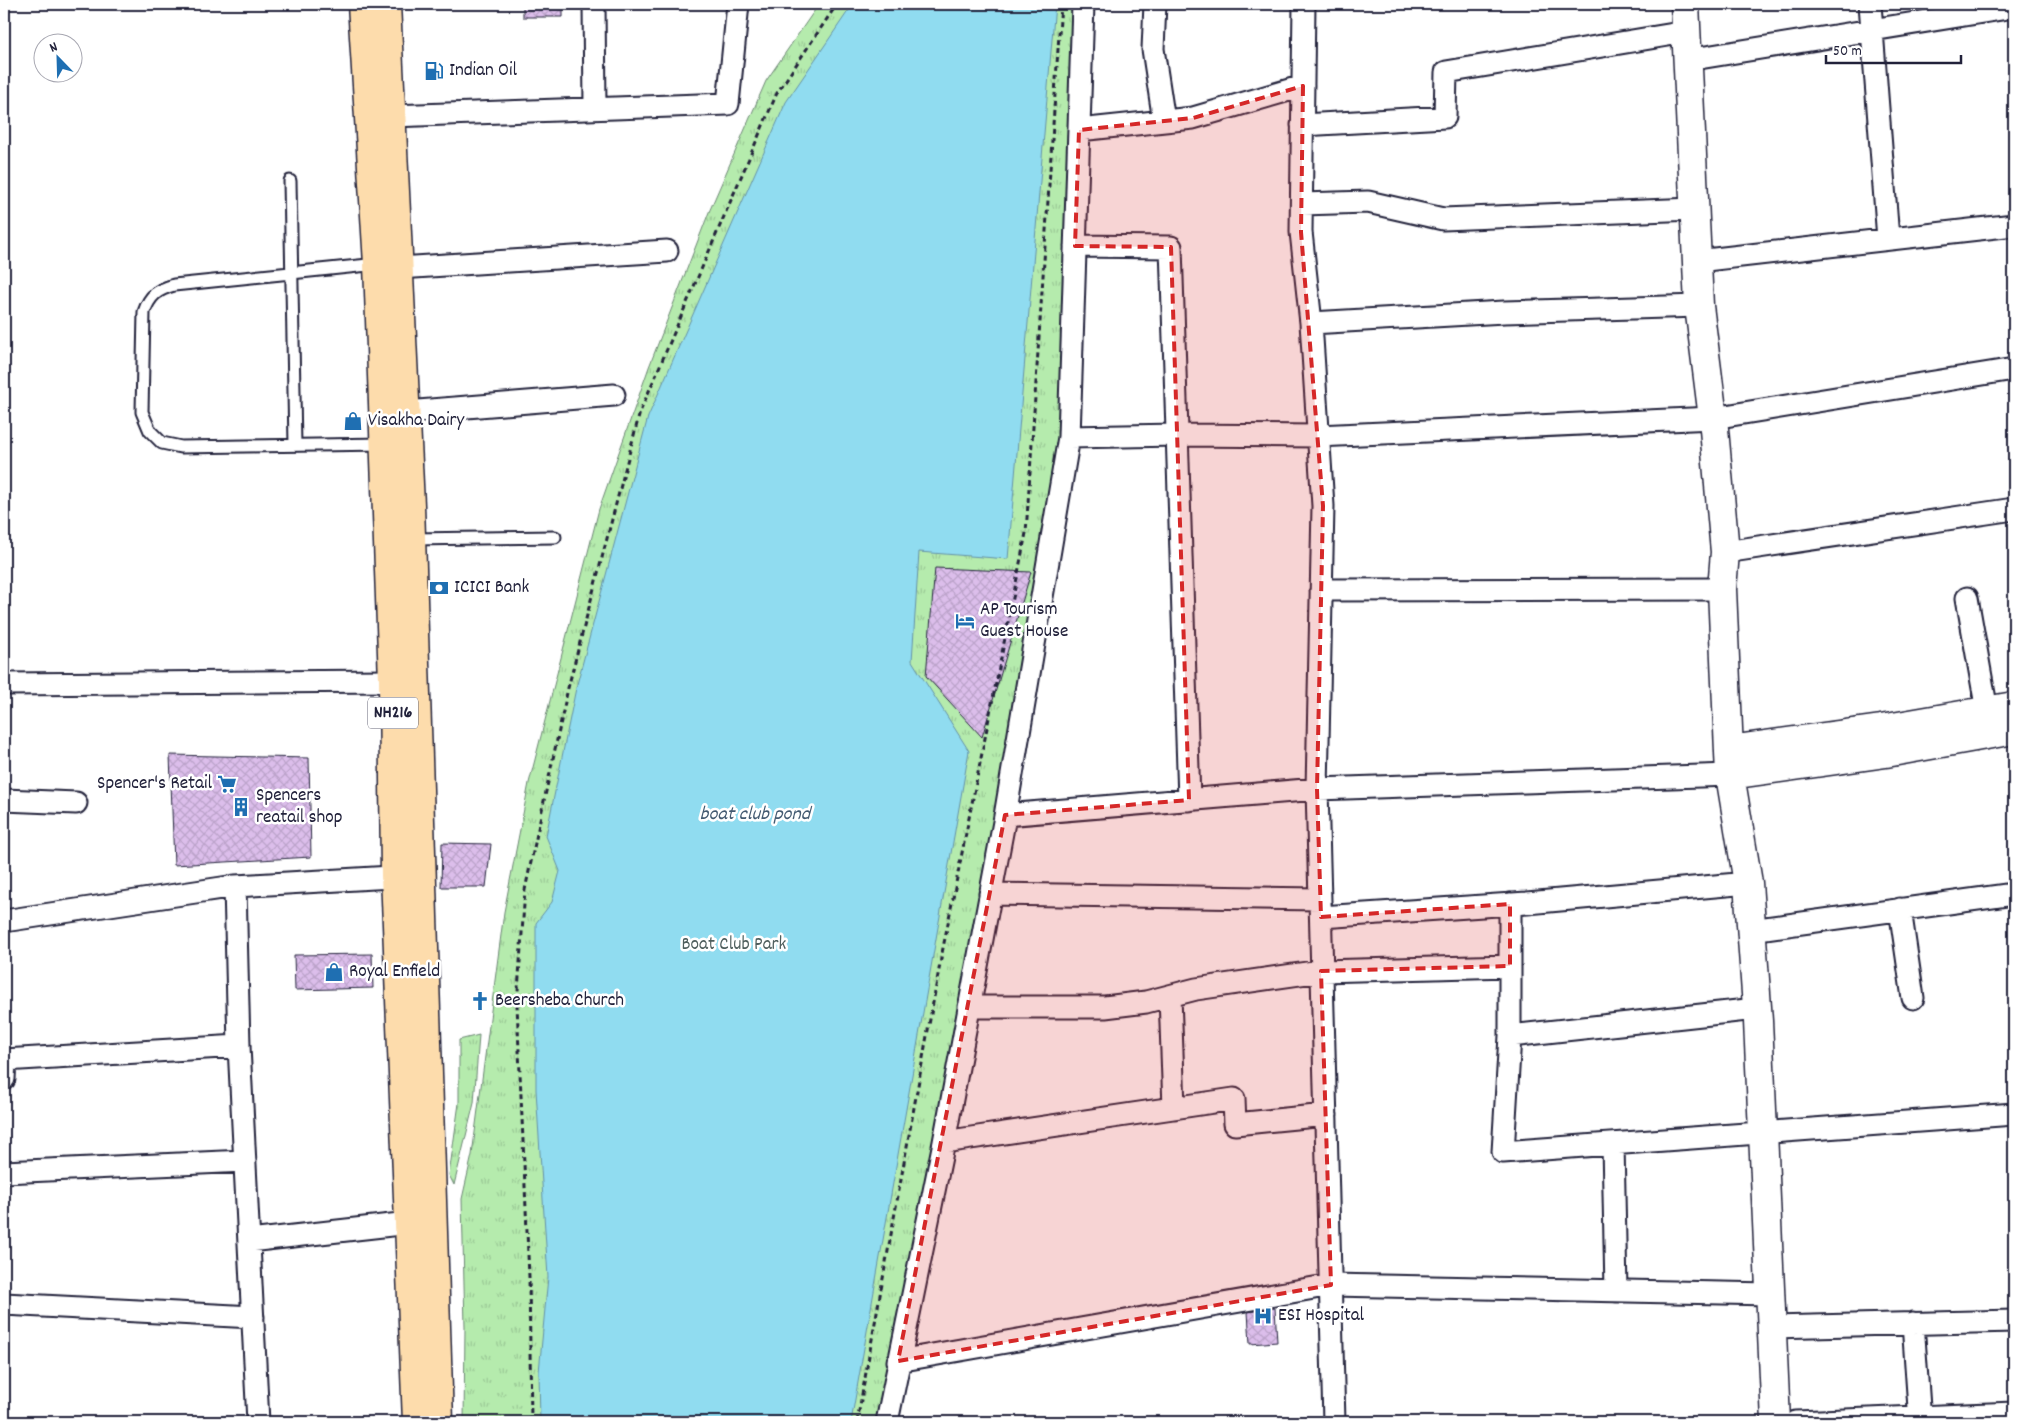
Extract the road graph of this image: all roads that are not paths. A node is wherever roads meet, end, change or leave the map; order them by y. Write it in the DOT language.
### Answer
graph roads {
  1 [pos="362,4"];
  2 [pos="386,4"];
  3 [pos="594,4"];
  4 [pos="738,4"];
  5 [pos="1084,4"];
  6 [pos="1155,4"];
  7 [pos="1304,4"];
  8 [pos="1684,4"];
  9 [pos="1870,4"];
  10 [pos="2014,7"];
  11 [pos="1871,30"];
  12 [pos="1686,32"];
  13 [pos="1688,60"];
  14 [pos="1303,86"];
  15 [pos="595,108"];
  16 [pos="391,116"];
  17 [pos="1164,121"];
  18 [pos="1302,125"];
  19 [pos="1079,130"];
  20 [pos="290,181"];
  21 [pos="1302,204"];
  22 [pos="1694,209"];
  23 [pos="2014,225"];
  24 [pos="1888,239"];
  25 [pos="1075,246"];
  26 [pos="666,251"];
  27 [pos="1697,261"];
  28 [pos="388,266"];
  29 [pos="292,273"];
  30 [pos="1699,306"];
  31 [pos="1311,323"];
  32 [pos="2014,369"];
  33 [pos="614,395"];
  34 [pos="406,412"];
  35 [pos="1713,418"];
  36 [pos="1177,435"];
  37 [pos="1317,436"];
  38 [pos="1069,438"];
  39 [pos="384,444"];
  40 [pos="296,446"];
  41 [pos="2014,508"];
  42 [pos="555,537"];
  43 [pos="412,539"];
  44 [pos="1725,552"];
  45 [pos="1321,590"];
  46 [pos="1722,590"];
  47 [pos="1967,598"];
  48 [pos="393,681"];
  49 [pos="4,684"];
  50 [pos="2014,706"];
  51 [pos="1987,711"];
  52 [pos="2014,730"];
  53 [pos="1729,762"];
  54 [pos="1318,789"];
  55 [pos="4,800"];
  56 [pos="1189,800"];
  57 [pos="76,803"];
  58 [pos="1005,815"];
  59 [pos="395,875"];
  60 [pos="422,876"];
  61 [pos="1748,883"];
  62 [pos="235,886"];
  63 [pos="990,894"];
  64 [pos="2014,894"];
  65 [pos="1510,904"];
  66 [pos="1321,908"];
  67 [pos="1900,910"];
  68 [pos="4,921"];
  69 [pos="1751,930"];
  70 [pos="1510,966"];
  71 [pos="1321,971"];
  72 [pos="1170,996"];
  73 [pos="1913,998"];
  74 [pos="969,1007"];
  75 [pos="1756,1009"];
  76 [pos="1510,1036"];
  77 [pos="239,1046"];
  78 [pos="4,1066"];
  79 [pos="1174,1108"];
  80 [pos="1326,1114"];
  81 [pos="2014,1114"];
  82 [pos="1763,1132"];
  83 [pos="944,1142"];
  84 [pos="1613,1144"];
  85 [pos="245,1161"];
  86 [pos="4,1172"];
  87 [pos="409,1223"];
  88 [pos="249,1242"];
  89 [pos="1330,1285"];
  90 [pos="1616,1291"];
  91 [pos="1770,1294"];
  92 [pos="4,1304"];
  93 [pos="253,1317"];
  94 [pos="2014,1321"];
  95 [pos="1913,1324"];
  96 [pos="1771,1327"];
  97 [pos="898,1361"];
  98 [pos="2014,1414"];
  99 [pos="1920,1419"];
  100 [pos="258,1422"];
  101 [pos="417,1422"];
  102 [pos="439,1422"];
  103 [pos="887,1422"];
  104 [pos="1334,1422"];
  105 [pos="1776,1422"];
  106 [pos="1796,1422"];
  1 -- 28 [label="highway, NH216"];
  2 -- 16 [label="highway, NH216"];
  3 -- 15 [label="street"];
  4 -- 15 [label="street"];
  5 -- 19 [label="street"];
  6 -- 17 [label="street"];
  7 -- 14 [label="street"];
  8 -- 12 [label="street"];
  9 -- 11 [label="street"];
  10 -- 11 [label="street"];
  11 -- 13 [label="street"];
  11 -- 24 [label="street"];
  12 -- 13 [label="street"];
  12 -- 18 [label="street"];
  13 -- 22 [label="street"];
  14 -- 17 [label="street"];
  14 -- 18 [label="street"];
  15 -- 16 [label="street"];
  16 -- 28 [label="highway, NH216"];
  17 -- 19 [label="street"];
  18 -- 21 [label="street"];
  19 -- 25 [label="street"];
  20 -- 29 [label="lane"];
  21 -- 22 [label="street"];
  21 -- 31 [label="street"];
  22 -- 27 [label="street"];
  23 -- 24 [label="street"];
  24 -- 27 [label="street"];
  25 -- 36 [label="street"];
  25 -- 38 [label="street"];
  26 -- 28 [label="street"];
  27 -- 30 [label="street"];
  28 -- 29 [label="lane"];
  28 -- 34 [label="highway, NH216"];
  28 -- 39 [label="highway, NH216"];
  29 -- 40 [label="lane"];
  29 -- 40 [label="lane"];
  30 -- 31 [label="street"];
  30 -- 35 [label="street"];
  31 -- 37 [label="street"];
  32 -- 35 [label="street"];
  33 -- 34 [label="street"];
  34 -- 43 [label="highway, NH216"];
  35 -- 37 [label="street"];
  35 -- 44 [label="street"];
  36 -- 37 [label="street"];
  36 -- 38 [label="street"];
  36 -- 56 [label="street"];
  37 -- 45 [label="street"];
  38 -- 58 [label="street"];
  39 -- 40 [label="lane"];
  39 -- 48 [label="highway, NH216"];
  41 -- 44 [label="street"];
  42 -- 43 [label="lane"];
  43 -- 60 [label="highway, NH216"];
  44 -- 46 [label="street"];
  45 -- 46 [label="street"];
  45 -- 54 [label="street"];
  46 -- 53 [label="street"];
  47 -- 51 [label="street"];
  48 -- 49 [label="street"];
  48 -- 59 [label="highway, NH216"];
  50 -- 51 [label="street"];
  51 -- 53 [label="street"];
  52 -- 53 [label="street"];
  53 -- 54 [label="street"];
  53 -- 61 [label="street"];
  54 -- 56 [label="street"];
  54 -- 66 [label="street"];
  55 -- 57 [label="street"];
  56 -- 58 [label="street"];
  58 -- 63 [label="street"];
  59 -- 60 [label="street"];
  59 -- 62 [label="street"];
  59 -- 87 [label="highway, NH216"];
  60 -- 102 [label="highway, NH216"];
  61 -- 65 [label="street"];
  61 -- 69 [label="street"];
  62 -- 68 [label="street"];
  62 -- 77 [label="street"];
  63 -- 66 [label="street"];
  63 -- 74 [label="street"];
  64 -- 67 [label="street"];
  65 -- 66 [label="street"];
  65 -- 70 [label="street"];
  66 -- 71 [label="street"];
  67 -- 69 [label="street"];
  67 -- 73 [label="street"];
  69 -- 75 [label="street"];
  70 -- 71 [label="street"];
  70 -- 76 [label="street"];
  71 -- 72 [label="street"];
  71 -- 80 [label="street"];
  72 -- 74 [label="street"];
  72 -- 79 [label="street"];
  74 -- 83 [label="street"];
  75 -- 76 [label="street"];
  75 -- 82 [label="street"];
  76 -- 84 [label="street"];
  77 -- 78 [label="street"];
  77 -- 85 [label="street"];
  79 -- 80 [label="street"];
  79 -- 83 [label="street"];
  80 -- 89 [label="street"];
  81 -- 82 [label="street"];
  82 -- 84 [label="street"];
  82 -- 91 [label="street"];
  83 -- 97 [label="street"];
  84 -- 90 [label="street"];
  85 -- 86 [label="street"];
  85 -- 88 [label="street"];
  87 -- 88 [label="street"];
  87 -- 101 [label="highway, NH216"];
  88 -- 93 [label="street"];
  89 -- 90 [label="street"];
  89 -- 97 [label="street"];
  89 -- 104 [label="street"];
  90 -- 91 [label="street"];
  91 -- 96 [label="street"];
  92 -- 93 [label="street"];
  93 -- 100 [label="street"];
  94 -- 95 [label="street"];
  95 -- 96 [label="street"];
  95 -- 99 [label="street"];
  96 -- 105 [label="street"];
  97 -- 103 [label="street"];
  98 -- 99 [label="street"];
  99 -- 106 [label="street"];
}
